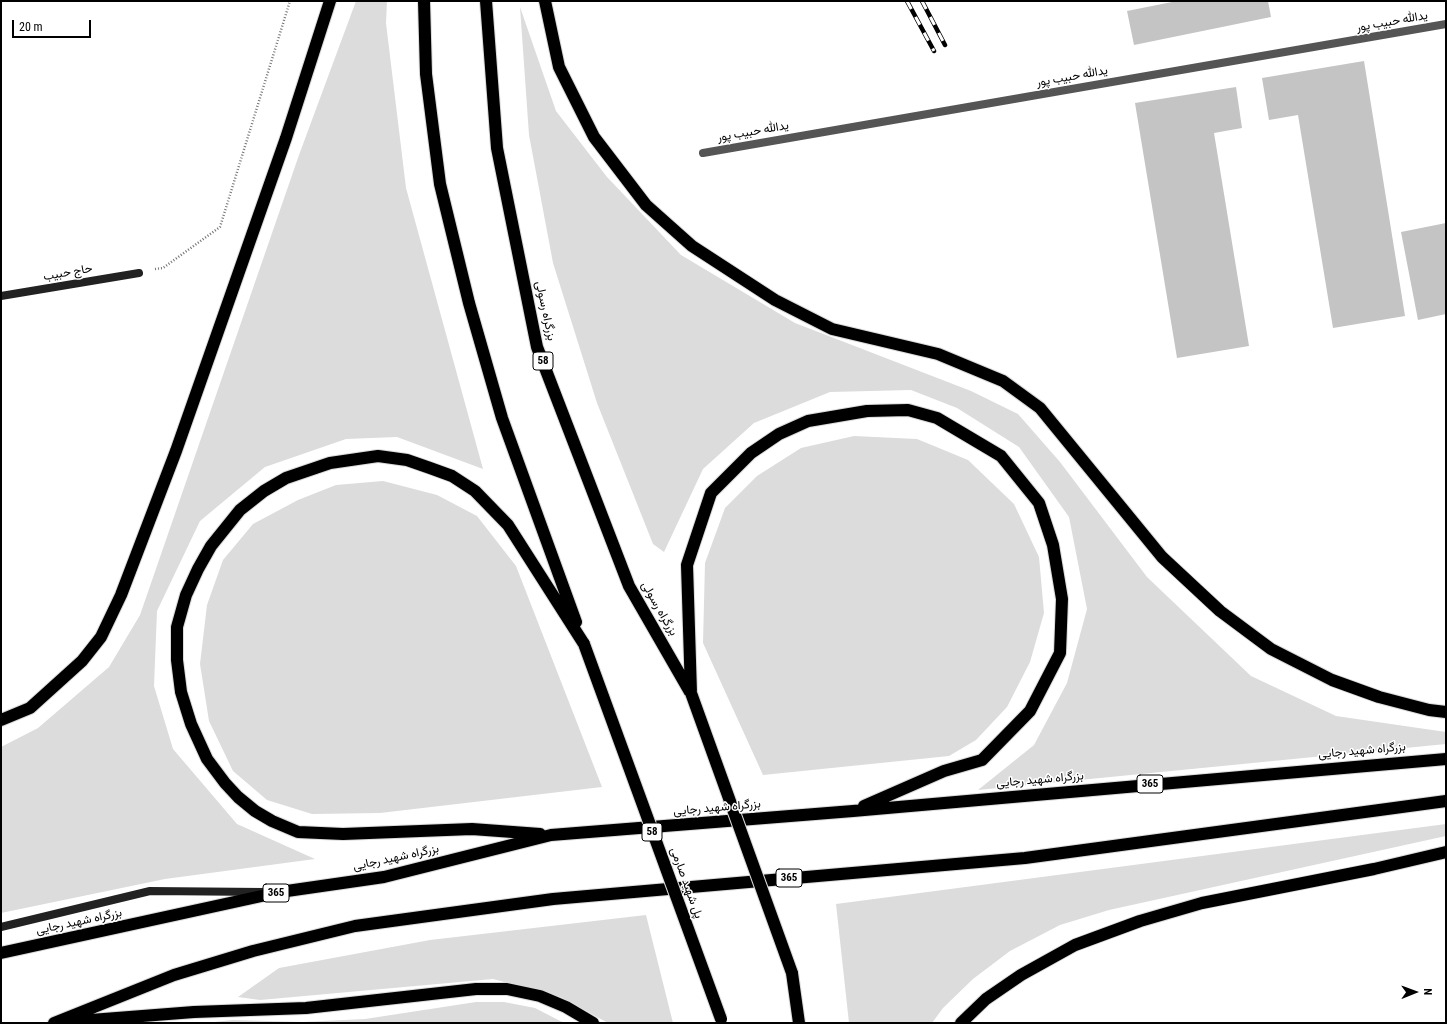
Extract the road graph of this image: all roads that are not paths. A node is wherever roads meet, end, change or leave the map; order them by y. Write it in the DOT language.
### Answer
graph roads {
  1 [pos="330,1"];
  2 [pos="424,1"];
  3 [pos="486,1"];
  4 [pos="545,1"];
  5 [pos="1446,24"];
  6 [pos="702,153"];
  7 [pos="139,273"];
  8 [pos="1,296"];
  9 [pos="584,644"];
  10 [pos="691,693"];
  11 [pos="1446,712"];
  12 [pos="1,720"];
  13 [pos="1446,759"];
  14 [pos="1446,801"];
  15 [pos="853,811"];
  16 [pos="551,835"];
  17 [pos="1446,852"];
  18 [pos="280,892"];
  19 [pos="1,927"];
  20 [pos="1,953"];
  21 [pos="721,1021"];
  22 [pos="77,1022"];
  23 [pos="54,1023"];
  24 [pos="59,1023"];
  25 [pos="593,1023"];
  26 [pos="799,1023"];
  27 [pos="962,1023"];
  1 -- 12 [label="highway"];
  2 -- 9 [label="highway, 58"];
  3 -- 10 [label="highway, بزرگراه رسولی / 58"];
  4 -- 11 [label="highway"];
  5 -- 6 [label="lane, یدالله حبیب پور"];
  7 -- 8 [label="street, حاج حبیب"];
  9 -- 16 [label="highway"];
  9 -- 21 [label="highway, پل شهید صارمی / 58, bridge"];
  10 -- 15 [label="highway"];
  10 -- 26 [label="highway, 58, bridge"];
  13 -- 15 [label="highway, بزرگراه شهید رجایی / 365"];
  14 -- 23 [label="highway, 365"];
  15 -- 16 [label="highway, بزرگراه شهید رجایی / 365"];
  16 -- 18 [label="highway, بزرگراه شهید رجایی / 365"];
  17 -- 27 [label="highway"];
  18 -- 19 [label="street"];
  18 -- 20 [label="highway, بزرگراه شهید رجایی / 365"];
  22 -- 24 [label="highway"];
  22 -- 25 [label="highway"];
}
